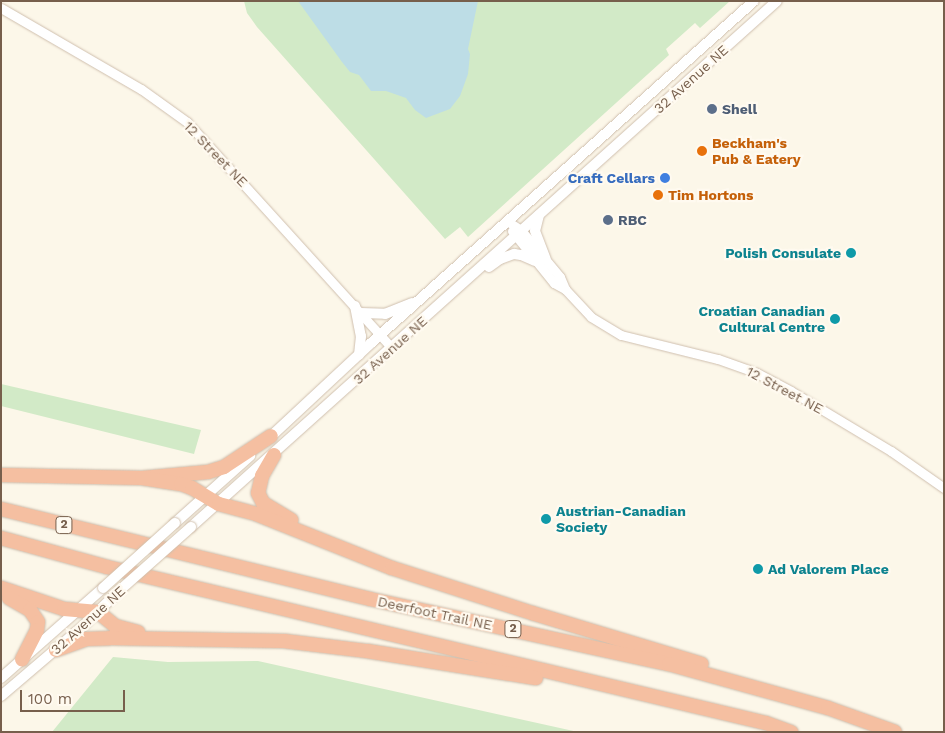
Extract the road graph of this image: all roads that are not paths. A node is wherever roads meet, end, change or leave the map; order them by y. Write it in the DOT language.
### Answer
graph roads {
  1 [pos="754,1"];
  2 [pos="777,1"];
  3 [pos="1,8"];
  4 [pos="540,214"];
  5 [pos="508,221"];
  6 [pos="517,233"];
  7 [pos="546,259"];
  8 [pos="535,262"];
  9 [pos="461,285"];
  10 [pos="565,289"];
  11 [pos="422,298"];
  12 [pos="358,309"];
  13 [pos="381,335"];
  14 [pos="392,348"];
  15 [pos="359,354"];
  16 [pos="272,436"];
  17 [pos="274,455"];
  18 [pos="1,476"];
  19 [pos="142,478"];
  20 [pos="944,488"];
  21 [pos="205,496"];
  22 [pos="218,504"];
  23 [pos="1,509"];
  24 [pos="1,538"];
  25 [pos="361,555"];
  26 [pos="1,588"];
  27 [pos="1,595"];
  28 [pos="74,611"];
  29 [pos="98,612"];
  30 [pos="165,638"];
  31 [pos="56,650"];
  32 [pos="22,659"];
  33 [pos="568,677"];
  34 [pos="1,678"];
  35 [pos="1,696"];
  36 [pos="828,708"];
  37 [pos="792,732"];
  38 [pos="894,732"];
  1 -- 5 [label="main road, 32 Avenue NE"];
  2 -- 4 [label="main road, 32 Avenue NE"];
  3 -- 12 [label="street, 12 Street NE"];
  4 -- 6 [label="main road, 32 Avenue NE"];
  4 -- 7 [label="main road"];
  5 -- 6 [label="street, 12 Street NE"];
  5 -- 11 [label="main road, 32 Avenue NE"];
  6 -- 7 [label="street, 12 Street NE"];
  6 -- 8 [label="street, 12 Street NE"];
  6 -- 9 [label="main road, 32 Avenue NE"];
  7 -- 10 [label="street, 12 Street NE"];
  8 -- 9 [label="main road"];
  8 -- 10 [label="street, 12 Street NE"];
  9 -- 14 [label="main road, 32 Avenue NE"];
  10 -- 20 [label="street, 12 Street NE"];
  11 -- 12 [label="main road"];
  11 -- 13 [label="main road, 32 Avenue NE"];
  12 -- 13 [label="street, 12 Street NE"];
  12 -- 15 [label="main road"];
  13 -- 14 [label="street, 12 Street NE"];
  13 -- 15 [label="main road, 32 Avenue NE"];
  14 -- 17 [label="main road, 32 Avenue NE"];
  15 -- 16 [label="main road, 32 Avenue NE"];
  16 -- 19 [label="highway"];
  16 -- 21 [label="main road, 32 Avenue NE"];
  17 -- 22 [label="main road, 32 Avenue NE"];
  17 -- 25 [label="highway"];
  18 -- 19 [label="highway"];
  19 -- 21 [label="highway"];
  21 -- 22 [label="highway"];
  21 -- 28 [label="main road, 32 Avenue NE, bridge"];
  22 -- 25 [label="highway"];
  22 -- 29 [label="main road, 32 Avenue NE, bridge"];
  23 -- 36 [label="highway, Deerfoot Trail NE / 2"];
  24 -- 33 [label="highway, 2"];
  25 -- 36 [label="highway"];
  26 -- 28 [label="highway"];
  27 -- 32 [label="highway"];
  28 -- 29 [label="highway"];
  28 -- 32 [label="main road, 32 Avenue NE"];
  29 -- 30 [label="highway"];
  29 -- 31 [label="main road, 32 Avenue NE"];
  30 -- 31 [label="highway"];
  30 -- 33 [label="highway"];
  31 -- 35 [label="main road, 32 Avenue NE"];
  32 -- 34 [label="main road, 32 Avenue NE"];
  33 -- 37 [label="highway, 2"];
  36 -- 38 [label="highway, Deerfoot Trail NE / 2"];
}
